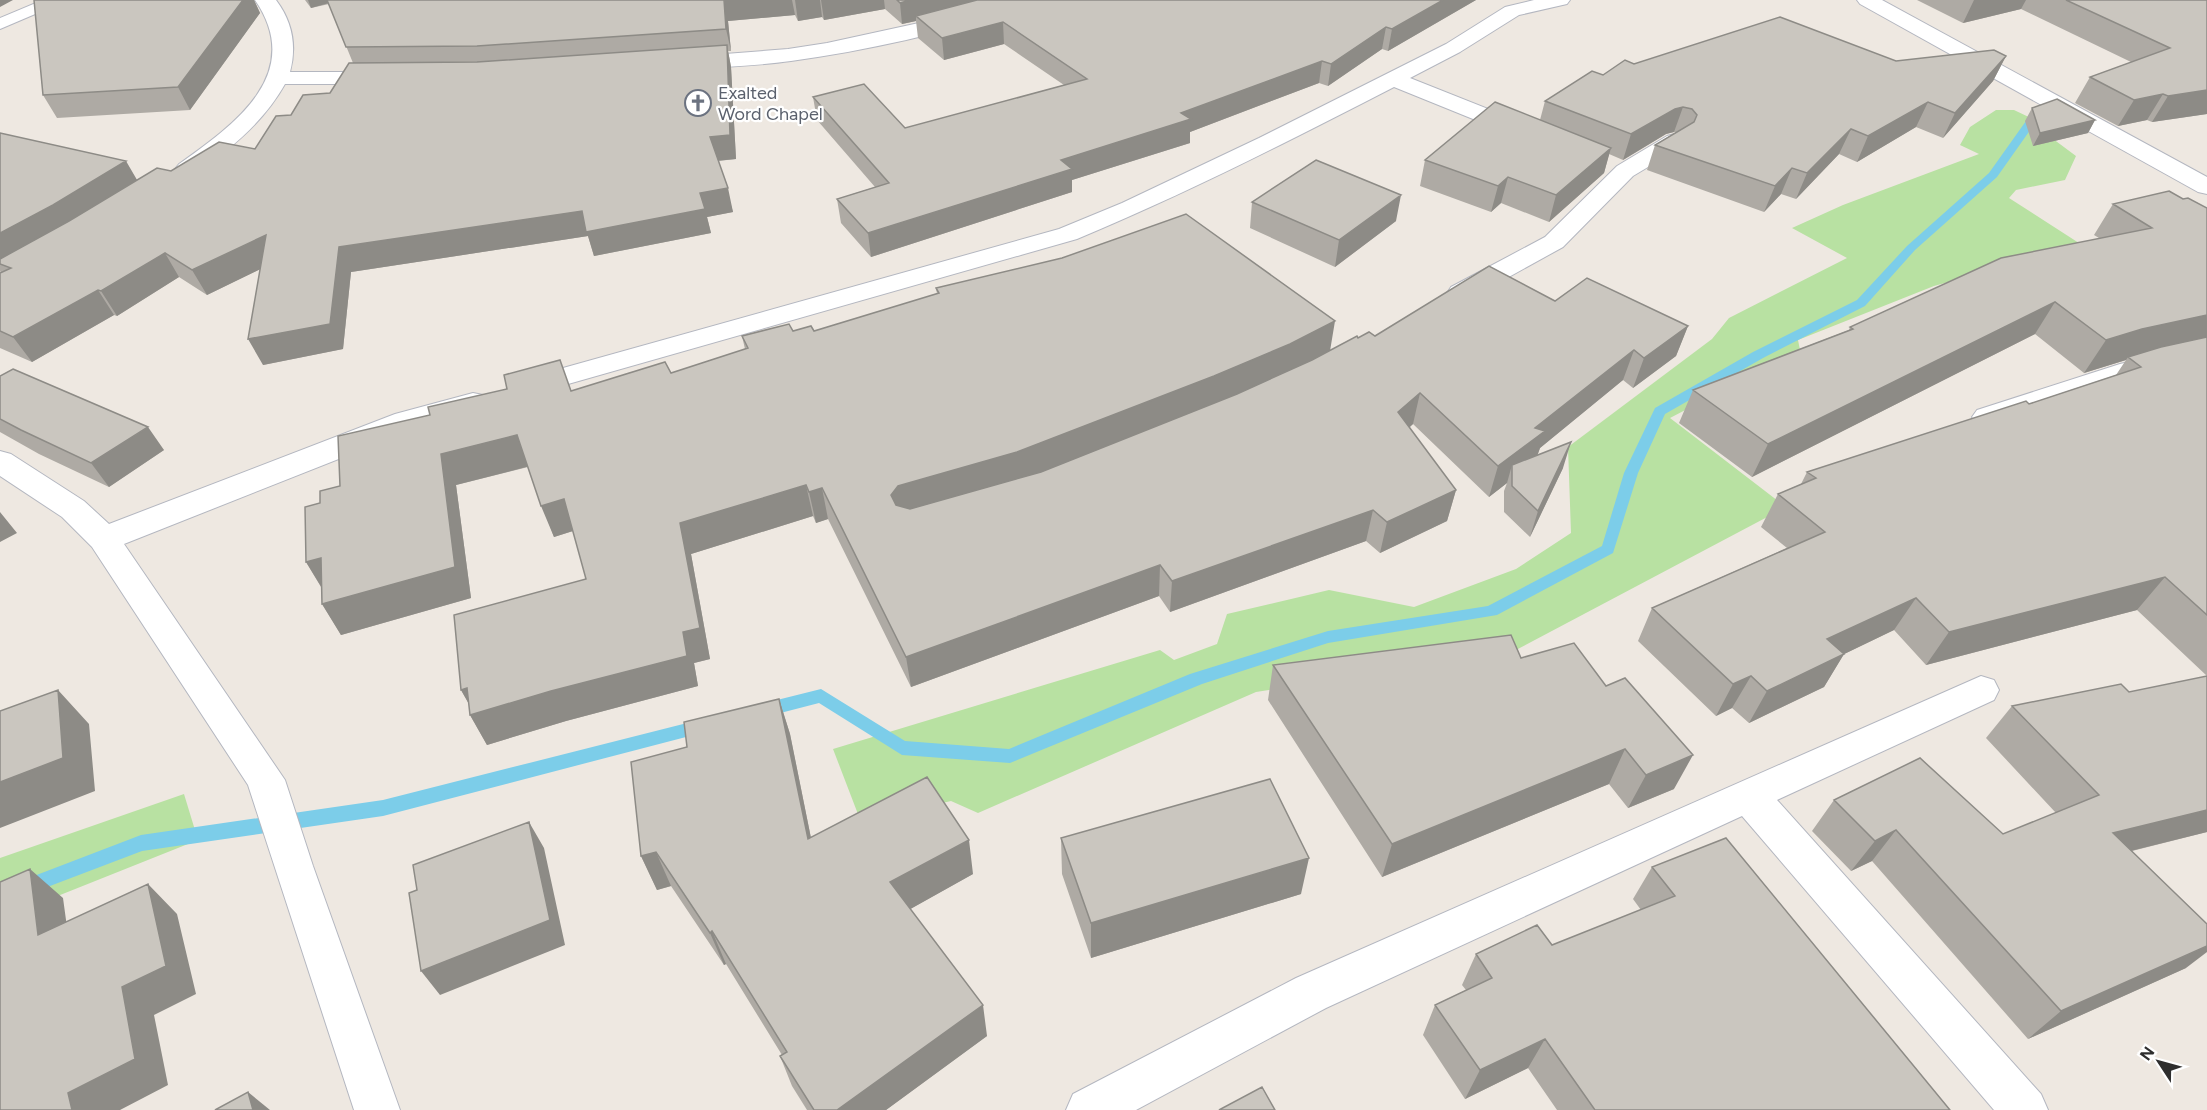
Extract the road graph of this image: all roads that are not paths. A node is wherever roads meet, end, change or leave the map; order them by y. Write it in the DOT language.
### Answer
graph roads {
  1 [pos="56,0"];
  2 [pos="265,0"];
  3 [pos="1028,0"];
  4 [pos="1560,0"];
  5 [pos="1867,0"];
  6 [pos="0,24"];
  7 [pos="671,64"];
  8 [pos="278,78"];
  9 [pos="404,78"];
  10 [pos="1393,79"];
  11 [pos="1540,137"];
  12 [pos="1675,141"];
  13 [pos="172,178"];
  14 [pos="2207,188"];
  15 [pos="1441,304"];
  16 [pos="2207,353"];
  17 [pos="1960,426"];
  18 [pos="0,461"];
  19 [pos="104,539"];
  20 [pos="1981,690"];
  21 [pos="1748,795"];
  22 [pos="377,1110"];
  23 [pos="1089,1110"];
  24 [pos="2025,1110"];
  1 -- 6 [label="lane"];
  2 -- 8 [label="street"];
  3 -- 7 [label="street"];
  4 -- 10 [label="street"];
  5 -- 14 [label="street"];
  8 -- 9 [label="street"];
  8 -- 13 [label="street"];
  10 -- 11 [label="street"];
  10 -- 19 [label="street"];
  12 -- 15 [label="street"];
  16 -- 17 [label="street"];
  18 -- 19 [label="street"];
  19 -- 22 [label="street"];
  20 -- 21 [label="street"];
  21 -- 23 [label="street"];
  21 -- 24 [label="street"];
}
